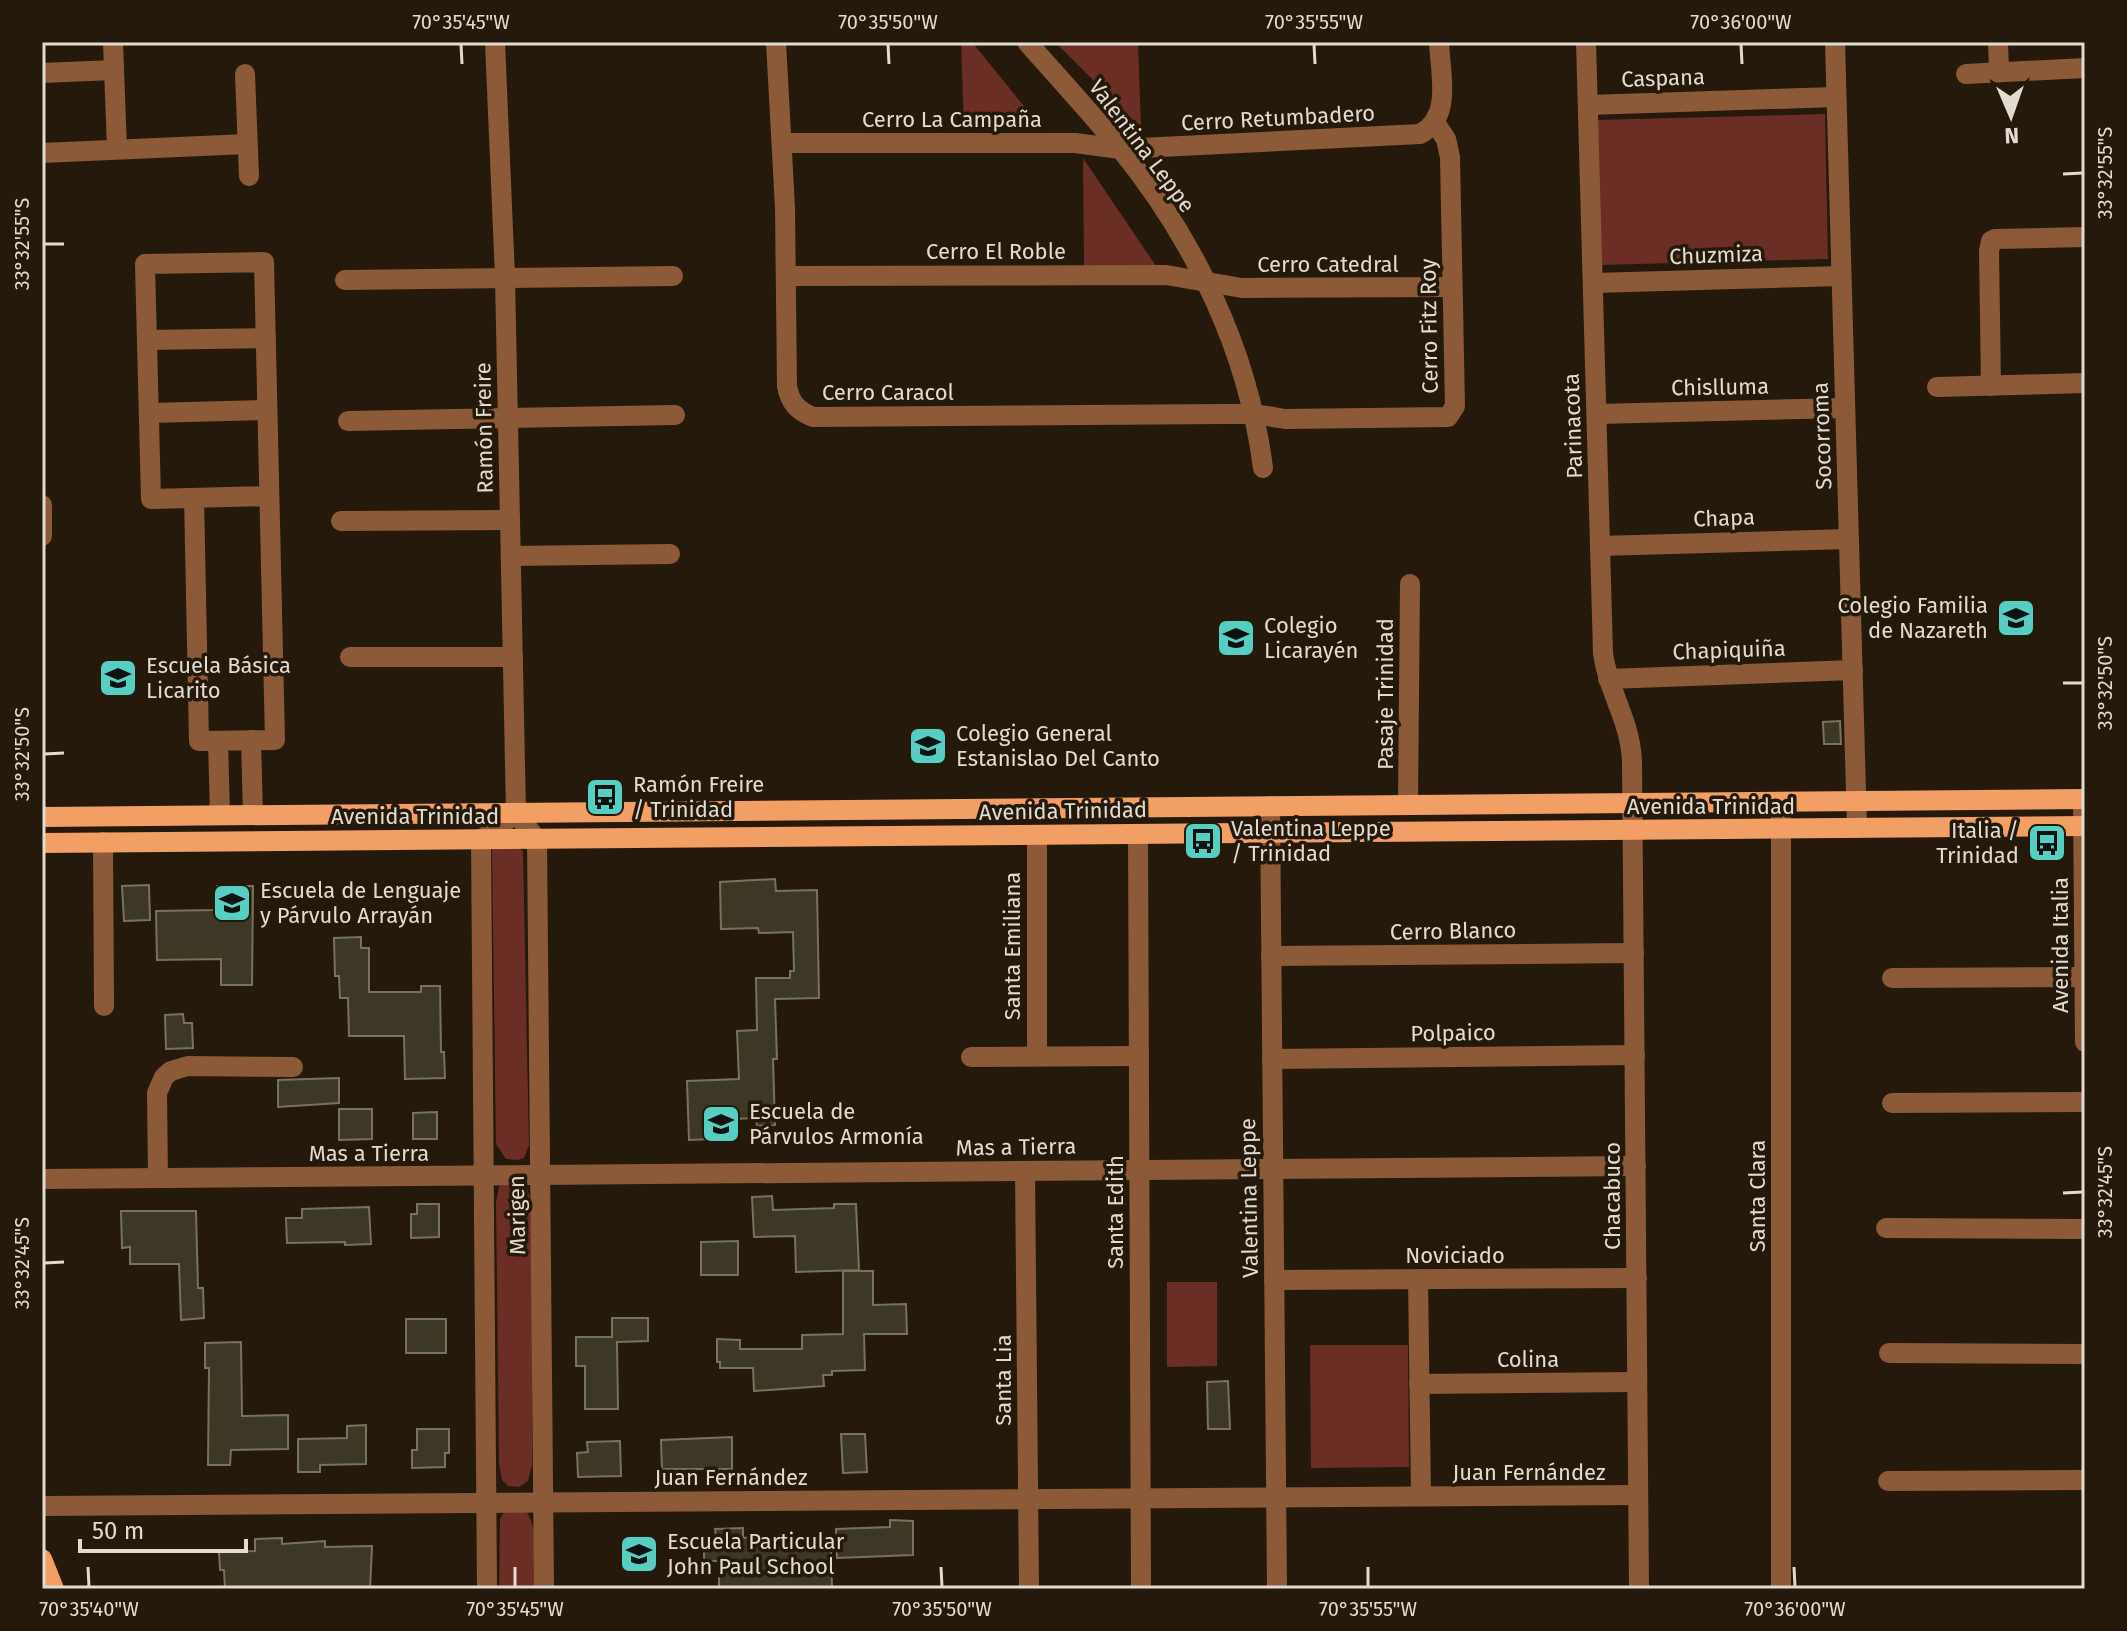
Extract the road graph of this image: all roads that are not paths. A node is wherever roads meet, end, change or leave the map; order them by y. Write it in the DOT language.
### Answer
graph roads {
  1 [pos="113,42"];
  2 [pos="495,42"];
  3 [pos="776,42"];
  4 [pos="1027,42"];
  5 [pos="1439,42"];
  6 [pos="1586,42"];
  7 [pos="1835,42"];
  8 [pos="1998,42"];
  9 [pos="2085,68"];
  10 [pos="114,70"];
  11 [pos="1999,72"];
  12 [pos="42,73"];
  13 [pos="245,74"];
  14 [pos="1966,74"];
  15 [pos="1836,97"];
  16 [pos="1588,105"];
  17 [pos="1435,123"];
  18 [pos="783,143"];
  19 [pos="247,144"];
  20 [pos="117,149"];
  21 [pos="1120,149"];
  22 [pos="42,153"];
  23 [pos="249,176"];
  24 [pos="2085,237"];
  25 [pos="673,276"];
  26 [pos="786,276"];
  27 [pos="1841,276"];
  28 [pos="505,277"];
  29 [pos="345,280"];
  30 [pos="1205,282"];
  31 [pos="1593,283"];
  32 [pos="1452,287"];
  33 [pos="266,338"];
  34 [pos="147,340"];
  35 [pos="2085,383"];
  36 [pos="1991,386"];
  37 [pos="1937,387"];
  38 [pos="1845,408"];
  39 [pos="267,410"];
  40 [pos="149,413"];
  41 [pos="1255,414"];
  42 [pos="1597,414"];
  43 [pos="675,415"];
  44 [pos="508,416"];
  45 [pos="348,421"];
  46 [pos="1263,468"];
  47 [pos="269,496"];
  48 [pos="194,498"];
  49 [pos="42,505"];
  50 [pos="510,520"];
  51 [pos="341,521"];
  52 [pos="42,536"];
  53 [pos="1849,539"];
  54 [pos="1600,546"];
  55 [pos="670,554"];
  56 [pos="511,556"];
  57 [pos="1410,584"];
  58 [pos="350,657"];
  59 [pos="513,657"];
  60 [pos="1853,670"];
  61 [pos="1608,679"];
  62 [pos="251,740"];
  63 [pos="218,741"];
  64 [pos="2084,799"];
  65 [pos="1856,801"];
  66 [pos="1781,802"];
  67 [pos="1633,803"];
  68 [pos="1408,805"];
  69 [pos="1270,806"];
  70 [pos="516,813"];
  71 [pos="220,815"];
  72 [pos="253,815"];
  73 [pos="42,817"];
  74 [pos="2084,826"];
  75 [pos="1857,828"];
  76 [pos="1781,829"];
  77 [pos="1633,830"];
  78 [pos="1270,833"];
  79 [pos="1138,835"];
  80 [pos="1037,836"];
  81 [pos="481,840"];
  82 [pos="537,840"];
  83 [pos="103,842"];
  84 [pos="42,843"];
  85 [pos="1634,953"];
  86 [pos="1271,956"];
  87 [pos="2085,977"];
  88 [pos="1892,978"];
  89 [pos="104,1006"];
  90 [pos="2085,1042"];
  91 [pos="1635,1055"];
  92 [pos="1037,1056"];
  93 [pos="1139,1056"];
  94 [pos="971,1057"];
  95 [pos="1272,1059"];
  96 [pos="293,1067"];
  97 [pos="2085,1102"];
  98 [pos="1892,1103"];
  99 [pos="1636,1166"];
  100 [pos="1273,1169"];
  101 [pos="1139,1170"];
  102 [pos="1025,1171"];
  103 [pos="540,1175"];
  104 [pos="483,1176"];
  105 [pos="158,1178"];
  106 [pos="42,1179"];
  107 [pos="1886,1228"];
  108 [pos="2085,1229"];
  109 [pos="1637,1278"];
  110 [pos="1418,1279"];
  111 [pos="1274,1280"];
  112 [pos="1889,1353"];
  113 [pos="2085,1354"];
  114 [pos="1637,1382"];
  115 [pos="1419,1384"];
  116 [pos="2085,1480"];
  117 [pos="1888,1481"];
  118 [pos="1638,1495"];
  119 [pos="1421,1496"];
  120 [pos="1141,1498"];
  121 [pos="1276,1498"];
  122 [pos="1028,1499"];
  123 [pos="486,1503"];
  124 [pos="543,1503"];
  125 [pos="42,1506"];
  126 [pos="42,1559"];
  127 [pos="54,1589"];
  128 [pos="487,1589"];
  129 [pos="544,1589"];
  130 [pos="1029,1589"];
  131 [pos="1141,1589"];
  132 [pos="1277,1589"];
  133 [pos="1639,1589"];
  134 [pos="1781,1589"];
  1 -- 10 [label="street"];
  2 -- 28 [label="street, Ramón Freire"];
  3 -- 18 [label="street, Cerro Caracol"];
  4 -- 21 [label="street, Valentina Leppe"];
  5 -- 17 [label="street"];
  6 -- 16 [label="street, Parinacota"];
  7 -- 15 [label="street, Socorroma"];
  8 -- 11 [label="street"];
  9 -- 11 [label="street"];
  10 -- 12 [label="street"];
  10 -- 20 [label="street"];
  11 -- 14 [label="street"];
  13 -- 19 [label="street"];
  15 -- 16 [label="street, Caspana"];
  15 -- 27 [label="street, Socorroma"];
  16 -- 31 [label="street, Parinacota"];
  17 -- 21 [label="street, Cerro Retumbadero"];
  17 -- 32 [label="street, Cerro Fitz Roy"];
  18 -- 21 [label="street, Cerro La Campaña"];
  18 -- 26 [label="street, Cerro Caracol"];
  19 -- 20 [label="street"];
  19 -- 23 [label="street"];
  20 -- 22 [label="street"];
  21 -- 30 [label="street, Valentina Leppe"];
  24 -- 36 [label="street"];
  25 -- 28 [label="street"];
  26 -- 30 [label="street, Cerro El Roble"];
  26 -- 41 [label="street, Cerro Caracol"];
  27 -- 31 [label="street, Chuzmiza"];
  27 -- 38 [label="street, Socorroma"];
  28 -- 29 [label="street"];
  28 -- 44 [label="street, Ramón Freire"];
  30 -- 32 [label="street, Cerro Catedral"];
  30 -- 41 [label="street, Valentina Leppe"];
  31 -- 42 [label="street, Parinacota"];
  32 -- 41 [label="street, Cerro Fitz Roy"];
  33 -- 34 [label="street"];
  33 -- 34 [label="street"];
  33 -- 39 [label="street"];
  34 -- 40 [label="street"];
  35 -- 36 [label="street"];
  36 -- 37 [label="street"];
  38 -- 42 [label="street, Chislluma"];
  38 -- 53 [label="street, Socorroma"];
  39 -- 40 [label="street"];
  39 -- 47 [label="street"];
  40 -- 48 [label="street"];
  41 -- 46 [label="street, Valentina Leppe"];
  42 -- 54 [label="street, Parinacota"];
  43 -- 44 [label="street"];
  44 -- 45 [label="street"];
  44 -- 50 [label="street, Ramón Freire"];
  47 -- 48 [label="street"];
  47 -- 62 [label="street"];
  48 -- 63 [label="street"];
  49 -- 52 [label="street"];
  50 -- 51 [label="street"];
  50 -- 56 [label="street, Ramón Freire"];
  53 -- 54 [label="street, Chapa"];
  53 -- 60 [label="street, Socorroma"];
  54 -- 61 [label="street, Parinacota"];
  55 -- 56 [label="street"];
  56 -- 59 [label="street, Ramón Freire"];
  57 -- 68 [label="street, Pasaje Trinidad"];
  58 -- 59 [label="street"];
  59 -- 70 [label="street, Ramón Freire"];
  60 -- 61 [label="street, Chapiquiña"];
  60 -- 65 [label="street, Socorroma"];
  61 -- 67 [label="street, Parinacota"];
  62 -- 63 [label="street"];
  62 -- 72 [label="street"];
  63 -- 71 [label="street"];
  64 -- 65 [label="main road, Avenida Trinidad"];
  64 -- 74 [label="street, Avenida Italia"];
  65 -- 66 [label="main road, Avenida Trinidad"];
  65 -- 75 [label="street, Socorroma"];
  66 -- 67 [label="main road, Avenida Trinidad"];
  66 -- 76 [label="street, Santa Clara"];
  67 -- 68 [label="main road, Avenida Trinidad"];
  67 -- 77 [label="street, Chacabuco"];
  68 -- 69 [label="main road, Avenida Trinidad"];
  69 -- 70 [label="main road, Avenida Trinidad"];
  69 -- 78 [label="street, Valentina Leppe"];
  70 -- 72 [label="main road, Avenida Trinidad"];
  70 -- 81 [label="street"];
  70 -- 82 [label="street"];
  71 -- 72 [label="main road, Avenida Trinidad"];
  71 -- 73 [label="main road, Avenida Trinidad"];
  74 -- 75 [label="main road, Avenida Trinidad"];
  74 -- 87 [label="street, Avenida Italia"];
  75 -- 76 [label="main road, Avenida Trinidad"];
  76 -- 77 [label="main road, Avenida Trinidad"];
  76 -- 134 [label="street, Santa Clara"];
  77 -- 78 [label="main road, Avenida Trinidad"];
  77 -- 85 [label="street, Chacabuco"];
  78 -- 79 [label="main road, Avenida Trinidad"];
  78 -- 86 [label="street, Valentina Leppe"];
  79 -- 80 [label="main road, Avenida Trinidad"];
  79 -- 93 [label="street, Santa Edith"];
  80 -- 82 [label="main road, Avenida Trinidad"];
  80 -- 92 [label="street, Santa Emiliana"];
  81 -- 82 [label="main road, Avenida Trinidad"];
  81 -- 83 [label="main road, Avenida Trinidad"];
  81 -- 104 [label="street, Marigen"];
  82 -- 103 [label="street, Marigen"];
  83 -- 84 [label="main road, Avenida Trinidad"];
  83 -- 89 [label="street"];
  85 -- 86 [label="street, Cerro Blanco"];
  85 -- 91 [label="street, Chacabuco"];
  86 -- 95 [label="street, Valentina Leppe"];
  87 -- 88 [label="street"];
  87 -- 90 [label="street, Avenida Italia"];
  91 -- 95 [label="street, Polpaico"];
  91 -- 99 [label="street, Chacabuco"];
  92 -- 93 [label="street"];
  92 -- 94 [label="street"];
  93 -- 101 [label="street, Santa Edith"];
  95 -- 100 [label="street, Valentina Leppe"];
  96 -- 105 [label="street"];
  97 -- 98 [label="street"];
  99 -- 100 [label="street, Mas a Tierra"];
  99 -- 109 [label="street, Chacabuco"];
  100 -- 101 [label="street, Mas a Tierra"];
  100 -- 111 [label="street, Valentina Leppe"];
  101 -- 102 [label="street, Mas a Tierra"];
  101 -- 120 [label="street, Santa Edith"];
  102 -- 103 [label="street, Mas a Tierra"];
  102 -- 122 [label="street, Santa Lia"];
  103 -- 104 [label="street, Mas a Tierra"];
  103 -- 124 [label="street, Marigen"];
  104 -- 105 [label="street, Mas a Tierra"];
  104 -- 123 [label="street, Marigen"];
  105 -- 106 [label="street, Mas a Tierra"];
  107 -- 108 [label="street"];
  109 -- 110 [label="street, Noviciado"];
  109 -- 114 [label="street, Chacabuco"];
  110 -- 111 [label="street, Noviciado"];
  110 -- 115 [label="street, Juan Fernández"];
  111 -- 121 [label="street, Valentina Leppe"];
  112 -- 113 [label="street"];
  114 -- 115 [label="street, Colina"];
  114 -- 118 [label="street, Chacabuco"];
  115 -- 119 [label="street, Juan Fernández"];
  116 -- 117 [label="street"];
  118 -- 119 [label="street, Juan Fernández"];
  118 -- 133 [label="street, Chacabuco"];
  119 -- 121 [label="street, Juan Fernández"];
  120 -- 121 [label="street, Juan Fernández"];
  120 -- 122 [label="street, Juan Fernández"];
  120 -- 131 [label="street, Santa Edith"];
  121 -- 132 [label="street, Valentina Leppe"];
  122 -- 124 [label="street, Juan Fernández"];
  122 -- 130 [label="street, Santa Lia"];
  123 -- 124 [label="street, Juan Fernández"];
  123 -- 125 [label="street, Juan Fernández"];
  123 -- 128 [label="street, Marigen"];
  124 -- 129 [label="street, Marigen"];
  126 -- 127 [label="main road"];
}
